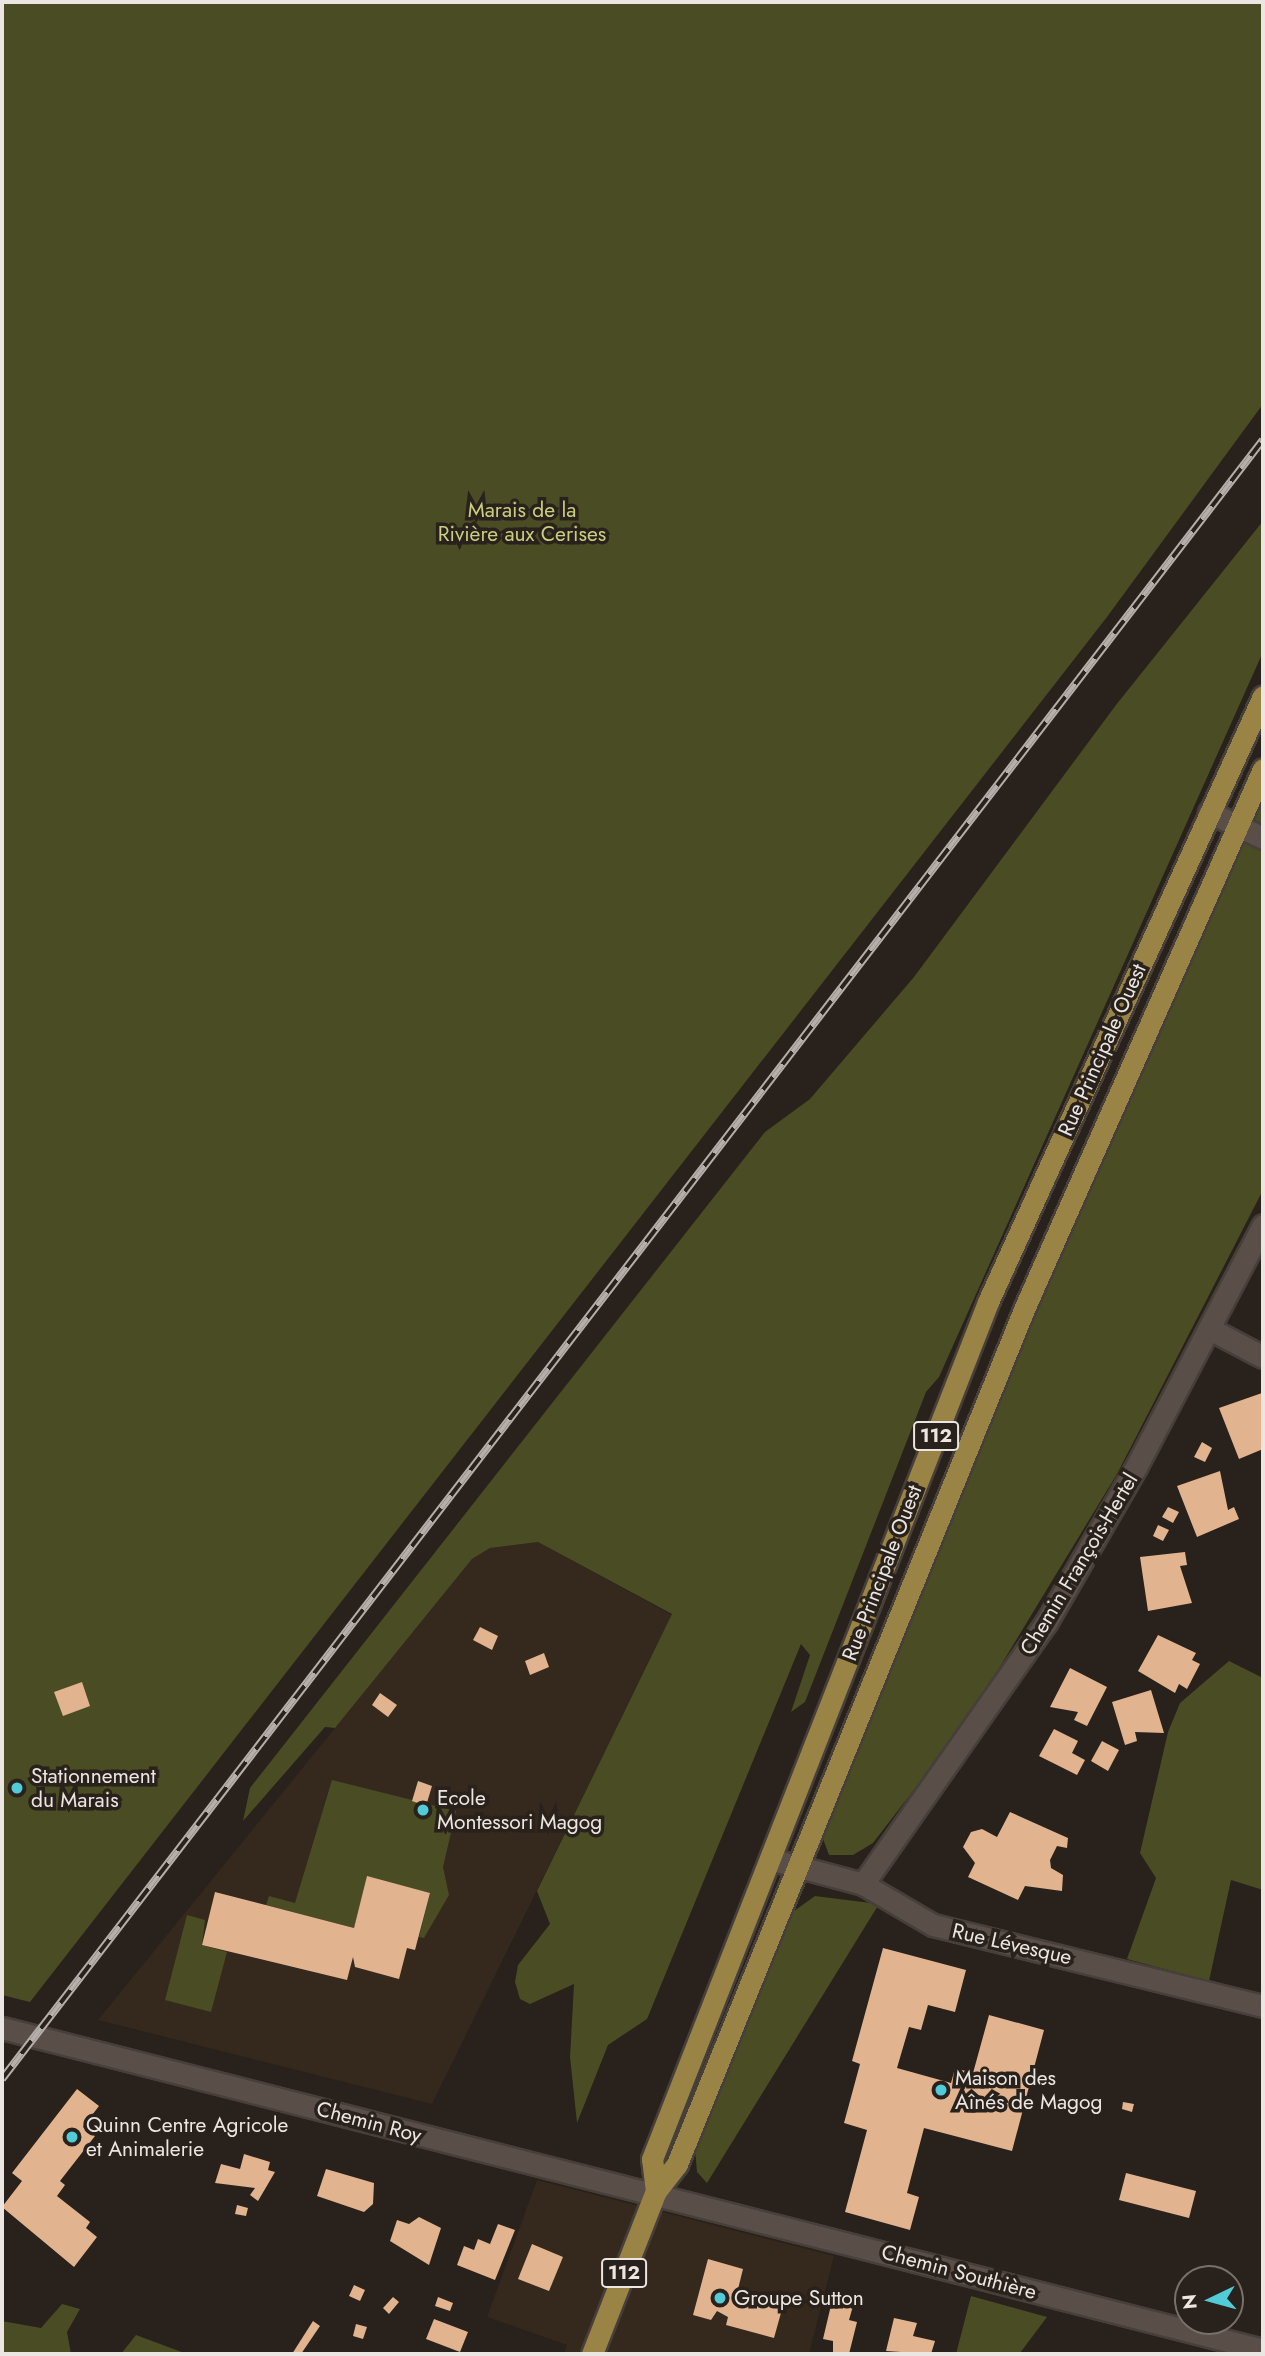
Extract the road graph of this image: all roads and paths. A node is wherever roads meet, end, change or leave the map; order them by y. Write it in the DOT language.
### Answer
graph roads {
  1 [pos="1263,696"];
  2 [pos="1263,769"];
  3 [pos="1209,812"];
  4 [pos="1237,825"];
  5 [pos="1263,838"];
  6 [pos="1263,1225"];
  7 [pos="1210,1329"];
  8 [pos="1263,1357"];
  9 [pos="769,1859"];
  10 [pos="796,1867"];
  11 [pos="863,1884"];
  12 [pos="1263,2006"];
  13 [pos="2,2028"];
  14 [pos="656,2191"];
  15 [pos="1263,2350"];
  16 [pos="592,2354"];
  1 -- 3 [label="main road, Rue Principale Ouest / 112"];
  2 -- 4 [label="main road, Rue Principale Ouest / 112"];
  3 -- 4 [label="street"];
  3 -- 9 [label="main road, Rue Principale Ouest / 112"];
  4 -- 5 [label="street"];
  4 -- 10 [label="main road, Rue Principale Ouest / 112"];
  6 -- 7 [label="street, Chemin François-Hertel"];
  7 -- 8 [label="street"];
  7 -- 11 [label="street, Chemin François-Hertel"];
  9 -- 10 [label="street, Rue Lévesque"];
  9 -- 14 [label="main road, Rue Principale Ouest / 112"];
  10 -- 11 [label="street, Rue Lévesque"];
  10 -- 14 [label="main road, Rue Principale Ouest / 112"];
  11 -- 12 [label="street, Rue Lévesque"];
  13 -- 14 [label="street, Chemin Roy"];
  14 -- 15 [label="street, Chemin Southière"];
  14 -- 16 [label="main road, Rue Principale Ouest / 112"];
}
